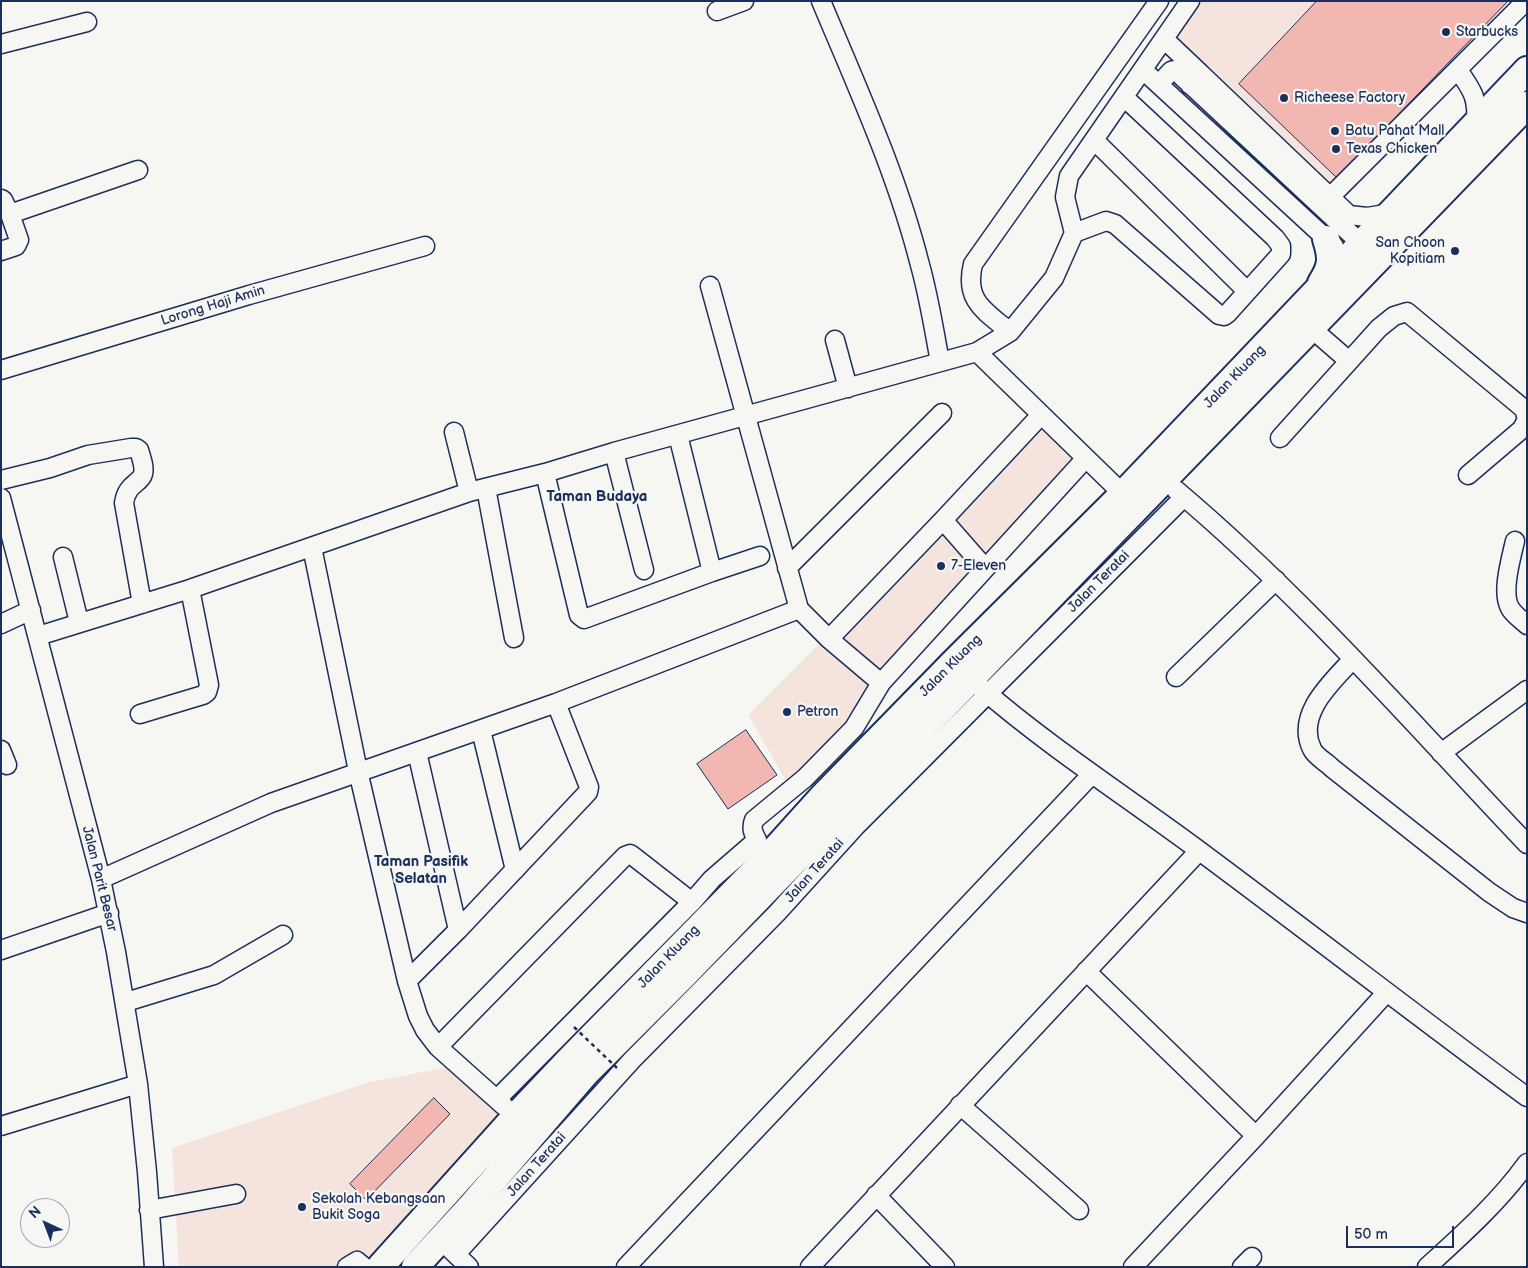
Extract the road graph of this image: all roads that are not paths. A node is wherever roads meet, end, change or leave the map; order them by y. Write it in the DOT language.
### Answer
graph roads {
  1 [pos="744,1"];
  2 [pos="821,1"];
  3 [pos="1159,1"];
  4 [pos="1190,1"];
  5 [pos="1526,1"];
  6 [pos="717,11"];
  7 [pos="87,22"];
  8 [pos="1164,39"];
  9 [pos="1,44"];
  10 [pos="1143,70"];
  11 [pos="1458,70"];
  12 [pos="1527,70"];
  13 [pos="1195,80"];
  14 [pos="1159,84"];
  15 [pos="1124,97"];
  16 [pos="1527,106"];
  17 [pos="1476,125"];
  18 [pos="1094,140"];
  19 [pos="138,170"];
  20 [pos="1330,197"];
  21 [pos="6,206"];
  22 [pos="1392,213"];
  23 [pos="1074,233"];
  24 [pos="1326,239"];
  25 [pos="425,246"];
  26 [pos="1,251"];
  27 [pos="1363,259"];
  28 [pos="710,286"];
  29 [pos="1246,292"];
  30 [pos="1314,295"];
  31 [pos="1311,328"];
  32 [pos="1010,332"];
  33 [pos="835,340"];
  34 [pos="978,352"];
  35 [pos="1348,361"];
  36 [pos="940,362"];
  37 [pos="1,370"];
  38 [pos="848,388"];
  39 [pos="942,413"];
  40 [pos="1041,415"];
  41 [pos="745,417"];
  42 [pos="454,432"];
  43 [pos="678,435"];
  44 [pos="1280,438"];
  45 [pos="614,452"];
  46 [pos="1086,458"];
  47 [pos="545,473"];
  48 [pos="1468,475"];
  49 [pos="1,480"];
  50 [pos="1164,480"];
  51 [pos="477,490"];
  52 [pos="1123,494"];
  53 [pos="1184,497"];
  54 [pos="1,498"];
  55 [pos="943,520"];
  56 [pos="6,531"];
  57 [pos="1514,541"];
  58 [pos="312,547"];
  59 [pos="760,556"];
  60 [pos="63,558"];
  61 [pos="787,568"];
  62 [pos="985,568"];
  63 [pos="644,570"];
  64 [pos="712,572"];
  65 [pos="1276,580"];
  66 [pos="190,589"];
  67 [pos="142,604"];
  68 [pos="799,609"];
  69 [pos="16,617"];
  70 [pos="79,622"];
  71 [pos="1527,626"];
  72 [pos="38,636"];
  73 [pos="514,638"];
  74 [pos="829,639"];
  75 [pos="1353,659"];
  76 [pos="1176,677"];
  77 [pos="881,683"];
  78 [pos="979,686"];
  79 [pos="1527,690"];
  80 [pos="556,703"];
  81 [pos="140,714"];
  82 [pos="854,728"];
  83 [pos="481,730"];
  84 [pos="872,746"];
  85 [pos="416,752"];
  86 [pos="1441,753"];
  87 [pos="358,771"];
  88 [pos="1092,774"];
  89 [pos="805,778"];
  90 [pos="824,795"];
  91 [pos="1527,844"];
  92 [pos="1199,851"];
  93 [pos="752,858"];
  94 [pos="515,870"];
  95 [pos="101,879"];
  96 [pos="692,902"];
  97 [pos="1527,913"];
  98 [pos="101,916"];
  99 [pos="458,930"];
  100 [pos="283,935"];
  101 [pos="1,950"];
  102 [pos="1086,971"];
  103 [pos="407,981"];
  104 [pos="1386,993"];
  105 [pos="126,1002"];
  106 [pos="438,1047"];
  107 [pos="138,1084"];
  108 [pos="1527,1097"];
  109 [pos="960,1105"];
  110 [pos="506,1108"];
  111 [pos="1,1126"];
  112 [pos="1256,1136"];
  113 [pos="1527,1163"];
  114 [pos="236,1194"];
  115 [pos="876,1195"];
  116 [pos="149,1210"];
  117 [pos="1079,1210"];
  118 [pos="448,1247"];
  119 [pos="385,1261"];
  120 [pos="154,1267"];
  121 [pos="348,1267"];
  122 [pos="364,1267"];
  123 [pos="415,1267"];
  124 [pos="469,1267"];
  125 [pos="626,1267"];
  126 [pos="810,1267"];
  127 [pos="945,1267"];
  128 [pos="1132,1267"];
  129 [pos="1427,1267"];
  1 -- 6 [label="street"];
  2 -- 36 [label="street"];
  3 -- 32 [label="street"];
  4 -- 8 [label="street"];
  5 -- 11 [label="street"];
  7 -- 9 [label="street"];
  8 -- 10 [label="street"];
  8 -- 13 [label="street"];
  10 -- 14 [label="street"];
  10 -- 15 [label="street"];
  11 -- 17 [label="street"];
  11 -- 20 [label="street"];
  12 -- 17 [label="highway, Jalan Kluang"];
  13 -- 14 [label="street"];
  13 -- 20 [label="street"];
  13 -- 27 [label="street"];
  14 -- 24 [label="street"];
  15 -- 18 [label="street"];
  15 -- 29 [label="street"];
  16 -- 27 [label="highway, Jalan Kluang"];
  17 -- 22 [label="highway, Jalan Kluang"];
  18 -- 23 [label="street"];
  18 -- 29 [label="street"];
  19 -- 21 [label="street"];
  20 -- 22 [label="street"];
  21 -- 26 [label="street"];
  22 -- 27 [label="highway, Jalan Kluang"];
  23 -- 29 [label="street"];
  23 -- 32 [label="street"];
  24 -- 27 [label="street"];
  24 -- 30 [label="highway"];
  25 -- 37 [label="street, Lorong Haji Amin"];
  27 -- 30 [label="highway, Jalan Kluang"];
  27 -- 31 [label="highway, Jalan Kluang"];
  28 -- 41 [label="street"];
  30 -- 52 [label="highway, Jalan Kluang"];
  31 -- 35 [label="street"];
  31 -- 50 [label="highway, Jalan Kluang"];
  32 -- 34 [label="street"];
  33 -- 38 [label="street"];
  34 -- 36 [label="street"];
  34 -- 40 [label="street"];
  35 -- 44 [label="street"];
  35 -- 48 [label="street"];
  36 -- 38 [label="street"];
  38 -- 41 [label="street"];
  39 -- 61 [label="street"];
  40 -- 46 [label="street"];
  40 -- 55 [label="street"];
  41 -- 43 [label="street"];
  41 -- 61 [label="street"];
  42 -- 51 [label="street"];
  43 -- 45 [label="street"];
  43 -- 64 [label="street"];
  45 -- 47 [label="street"];
  45 -- 63 [label="street"];
  46 -- 52 [label="street"];
  46 -- 62 [label="street"];
  47 -- 51 [label="street"];
  47 -- 64 [label="street"];
  49 -- 67 [label="street"];
  50 -- 53 [label="street"];
  50 -- 78 [label="highway, Jalan Kluang"];
  51 -- 58 [label="street"];
  51 -- 73 [label="street"];
  52 -- 84 [label="highway, Jalan Kluang"];
  53 -- 65 [label="street"];
  53 -- 78 [label="street, Jalan Teratai"];
  54 -- 56 [label="street, Jalan Parit Besar"];
  55 -- 62 [label="street"];
  55 -- 74 [label="street"];
  56 -- 69 [label="street, Jalan Parit Besar"];
  57 -- 71 [label="street"];
  58 -- 66 [label="street"];
  58 -- 87 [label="street"];
  59 -- 64 [label="street"];
  60 -- 70 [label="street"];
  61 -- 68 [label="street"];
  62 -- 77 [label="street"];
  65 -- 75 [label="street"];
  65 -- 76 [label="street"];
  66 -- 67 [label="street"];
  66 -- 81 [label="street"];
  67 -- 70 [label="street"];
  68 -- 74 [label="street"];
  68 -- 80 [label="street"];
  69 -- 72 [label="street, Jalan Parit Besar"];
  70 -- 72 [label="street"];
  72 -- 95 [label="street, Jalan Parit Besar"];
  74 -- 77 [label="street"];
  75 -- 86 [label="street"];
  75 -- 97 [label="street"];
  77 -- 82 [label="street"];
  78 -- 88 [label="street"];
  78 -- 118 [label="highway, Jalan Kluang"];
  79 -- 86 [label="street"];
  80 -- 83 [label="street"];
  80 -- 94 [label="street"];
  82 -- 84 [label="street"];
  82 -- 89 [label="street"];
  83 -- 85 [label="street"];
  83 -- 94 [label="street"];
  84 -- 90 [label="highway, Jalan Kluang"];
  85 -- 87 [label="street"];
  85 -- 99 [label="street"];
  86 -- 91 [label="street"];
  87 -- 95 [label="street"];
  87 -- 103 [label="street"];
  88 -- 92 [label="street"];
  88 -- 125 [label="street"];
  89 -- 90 [label="street"];
  89 -- 93 [label="street"];
  90 -- 93 [label="highway, Jalan Kluang"];
  92 -- 102 [label="street"];
  92 -- 104 [label="street"];
  93 -- 96 [label="street"];
  93 -- 110 [label="highway, Jalan Kluang"];
  94 -- 99 [label="street"];
  95 -- 98 [label="street, Jalan Parit Besar"];
  96 -- 106 [label="street"];
  96 -- 110 [label="street"];
  98 -- 101 [label="street"];
  98 -- 105 [label="street, Jalan Parit Besar"];
  99 -- 103 [label="street"];
  100 -- 105 [label="street"];
  102 -- 109 [label="street"];
  102 -- 112 [label="street"];
  103 -- 106 [label="street"];
  104 -- 108 [label="street"];
  104 -- 112 [label="street"];
  105 -- 107 [label="street, Jalan Parit Besar"];
  106 -- 110 [label="street"];
  107 -- 111 [label="street"];
  107 -- 116 [label="street, Jalan Parit Besar"];
  109 -- 115 [label="street"];
  109 -- 117 [label="street"];
  110 -- 119 [label="highway, Jalan Kluang"];
  112 -- 128 [label="street"];
  113 -- 129 [label="street"];
  114 -- 116 [label="street"];
  115 -- 126 [label="street"];
  115 -- 127 [label="street"];
  116 -- 120 [label="street, Jalan Parit Besar"];
  118 -- 119 [label="highway"];
  118 -- 123 [label="highway, Jalan Kluang"];
  118 -- 124 [label="street"];
  121 -- 122 [label="street"];
}
